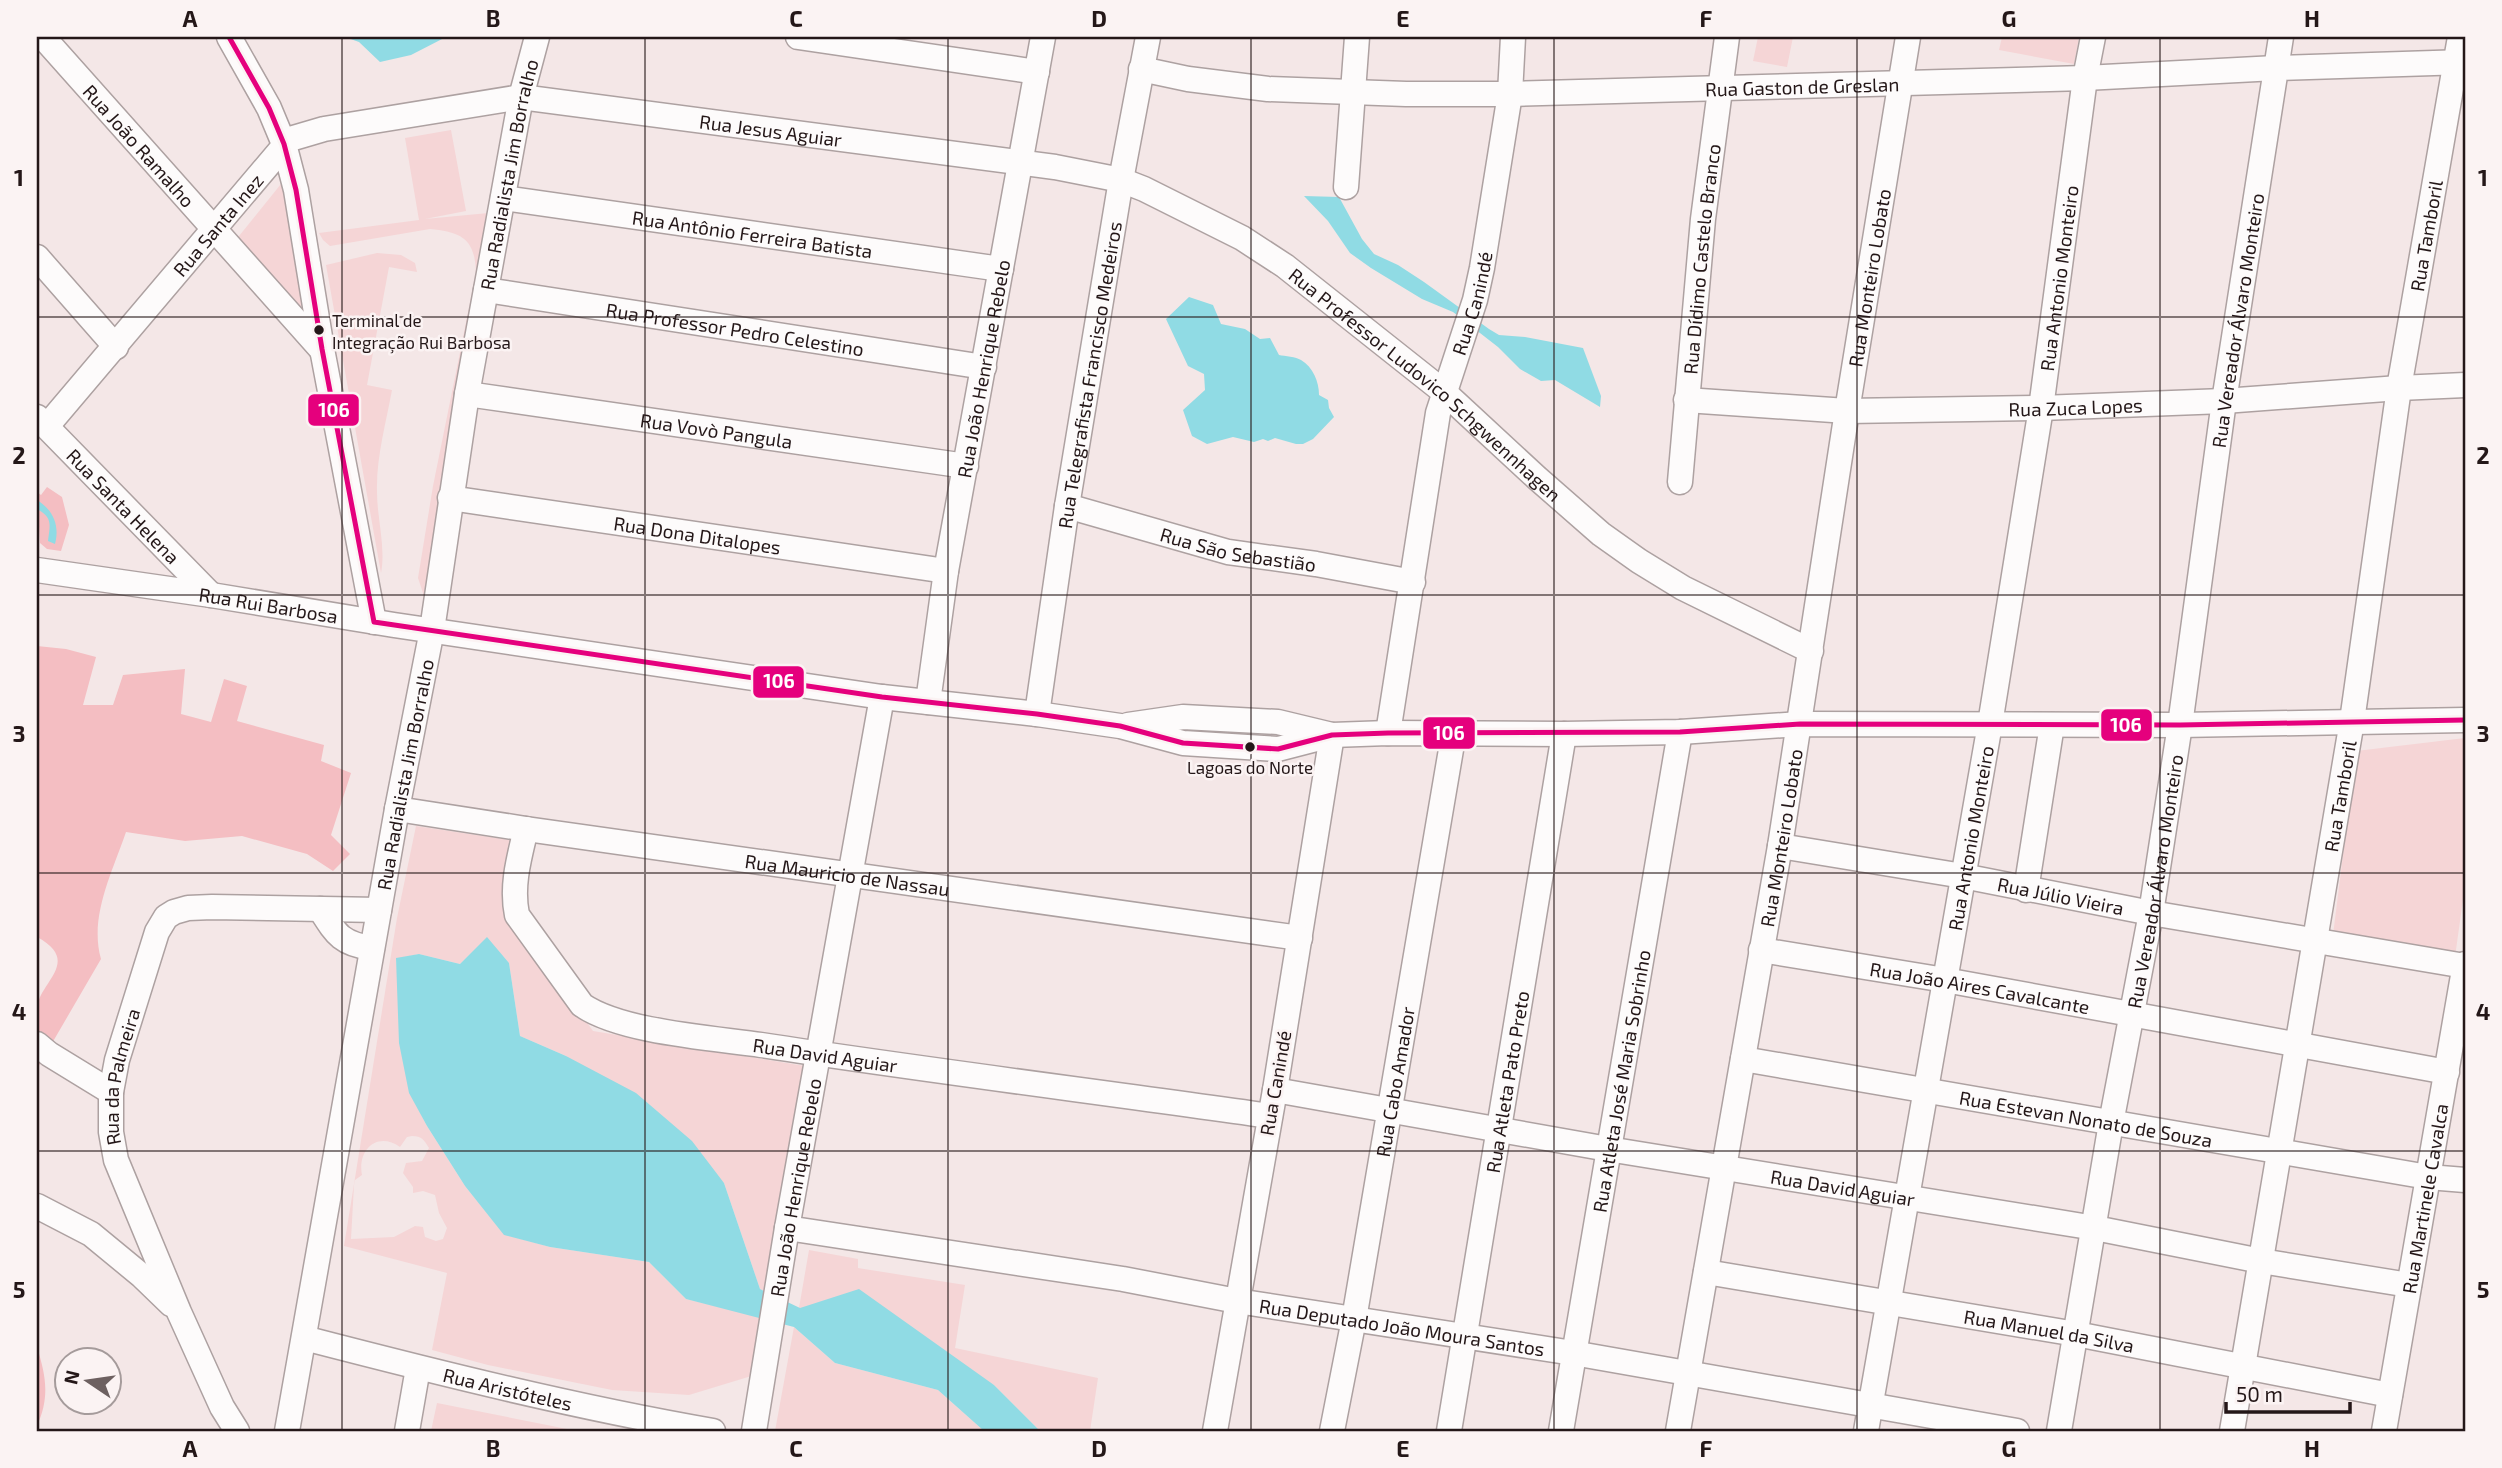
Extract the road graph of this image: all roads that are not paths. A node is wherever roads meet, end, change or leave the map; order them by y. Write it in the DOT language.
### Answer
graph roads {
  1 [pos="43,37"];
  2 [pos="229,37"];
  3 [pos="537,37"];
  4 [pos="798,37"];
  5 [pos="1043,37"];
  6 [pos="1148,37"];
  7 [pos="1357,37"];
  8 [pos="1513,37"];
  9 [pos="1727,37"];
  10 [pos="1908,37"];
  11 [pos="2093,37"];
  12 [pos="2281,37"];
  13 [pos="2460,37"];
  14 [pos="2461,62"];
  15 [pos="2276,68"];
  16 [pos="1141,69"];
  17 [pos="1037,72"];
  18 [pos="2085,78"];
  19 [pos="1901,82"];
  20 [pos="1720,89"];
  21 [pos="1353,93"];
  22 [pos="1510,94"];
  23 [pos="521,97"];
  24 [pos="284,144"];
  25 [pos="1020,162"];
  26 [pos="1121,180"];
  27 [pos="1346,187"];
  28 [pos="503,198"];
  29 [pos="214,230"];
  30 [pos="37,257"];
  31 [pos="1001,269"];
  32 [pos="485,290"];
  33 [pos="116,347"];
  34 [pos="321,349"];
  35 [pos="984,367"];
  36 [pos="2465,386"];
  37 [pos="2399,388"];
  38 [pos="1444,392"];
  39 [pos="467,394"];
  40 [pos="1686,400"];
  41 [pos="2224,401"];
  42 [pos="2041,408"];
  43 [pos="1847,411"];
  44 [pos="42,422"];
  45 [pos="966,466"];
  46 [pos="1680,482"];
  47 [pos="450,498"];
  48 [pos="1067,506"];
  49 [pos="37,570"];
  50 [pos="946,571"];
  51 [pos="1413,582"];
  52 [pos="211,595"];
  53 [pos="374,622"];
  54 [pos="432,630"];
  55 [pos="1811,651"];
  56 [pos="882,697"];
  57 [pos="928,702"];
  58 [pos="1037,714"];
  59 [pos="2465,720"];
  60 [pos="2352,721"];
  61 [pos="1800,724"];
  62 [pos="1990,724"];
  63 [pos="2052,725"];
  64 [pos="2180,725"];
  65 [pos="1454,732"];
  66 [pos="1680,732"];
  67 [pos="1388,733"];
  68 [pos="1564,734"];
  69 [pos="1332,735"];
  70 [pos="397,809"];
  71 [pos="526,829"];
  72 [pos="1780,846"];
  73 [pos="851,876"];
  74 [pos="1963,876"];
  75 [pos="2026,890"];
  76 [pos="320,909"];
  77 [pos="379,910"];
  78 [pos="2151,913"];
  79 [pos="1300,938"];
  80 [pos="2316,940"];
  81 [pos="372,948"];
  82 [pos="1761,950"];
  83 [pos="2465,965"];
  84 [pos="1945,980"];
  85 [pos="2131,1014"];
  86 [pos="2299,1045"];
  87 [pos="43,1049"];
  88 [pos="820,1054"];
  89 [pos="1743,1059"];
  90 [pos="2447,1072"];
  91 [pos="1275,1090"];
  92 [pos="1927,1090"];
  93 [pos="111,1092"];
  94 [pos="1389,1110"];
  95 [pos="1270,1116"];
  96 [pos="2111,1123"];
  97 [pos="1500,1128"];
  98 [pos="1608,1149"];
  99 [pos="2279,1151"];
  100 [pos="1723,1167"];
  101 [pos="2428,1177"];
  102 [pos="2465,1180"];
  103 [pos="1908,1196"];
  104 [pos="37,1206"];
  105 [pos="787,1228"];
  106 [pos="2095,1228"];
  107 [pos="2261,1261"];
  108 [pos="1706,1272"];
  109 [pos="2409,1285"];
  110 [pos="1237,1301"];
  111 [pos="1889,1303"];
  112 [pos="179,1312"];
  113 [pos="1354,1319"];
  114 [pos="2076,1334"];
  115 [pos="1465,1336"];
  116 [pos="304,1338"];
  117 [pos="1573,1353"];
  118 [pos="2243,1365"];
  119 [pos="418,1368"];
  120 [pos="1688,1372"];
  121 [pos="2390,1395"];
  122 [pos="1870,1405"];
  123 [pos="653,1426"];
  124 [pos="237,1431"];
  125 [pos="287,1431"];
  126 [pos="407,1431"];
  127 [pos="713,1431"];
  128 [pos="754,1431"];
  129 [pos="1215,1431"];
  130 [pos="1332,1431"];
  131 [pos="1449,1431"];
  132 [pos="1561,1431"];
  133 [pos="1678,1431"];
  134 [pos="1866,1431"];
  135 [pos="2017,1431"];
  136 [pos="2059,1431"];
  137 [pos="2232,1431"];
  138 [pos="2384,1431"];
  1 -- 29 [label="street, Rua João Ramalho"];
  2 -- 24 [label="street"];
  3 -- 23 [label="street, Rua Radialista Jim Borralho"];
  4 -- 17 [label="street"];
  5 -- 17 [label="street, Rua João Henrique Rebelo"];
  6 -- 16 [label="street, Rua Telegrafista Francisco Medeiros"];
  7 -- 21 [label="street"];
  8 -- 22 [label="street, Rua Canindé"];
  9 -- 20 [label="street, Rua Dídimo Castelo Branco"];
  10 -- 19 [label="street, Rua Monteiro Lobato"];
  11 -- 18 [label="street, Rua Antonio Monteiro"];
  12 -- 15 [label="street, Rua Vereador Álvaro Monteiro"];
  13 -- 14 [label="street, Rua Tamboril"];
  14 -- 15 [label="street, Rua Gaston de Greslan"];
  14 -- 37 [label="street, Rua Tamboril"];
  15 -- 18 [label="street, Rua Gaston de Greslan"];
  15 -- 41 [label="street, Rua Vereador Álvaro Monteiro"];
  16 -- 21 [label="street, Rua Gaston de Greslan"];
  16 -- 26 [label="street, Rua Telegrafista Francisco Medeiros"];
  17 -- 25 [label="street, Rua João Henrique Rebelo"];
  18 -- 19 [label="street, Rua Gaston de Greslan"];
  18 -- 42 [label="street, Rua Antonio Monteiro"];
  19 -- 20 [label="street, Rua Gaston de Greslan"];
  19 -- 43 [label="street, Rua Monteiro Lobato"];
  20 -- 22 [label="street, Rua Gaston de Greslan"];
  20 -- 40 [label="street, Rua Dídimo Castelo Branco"];
  21 -- 22 [label="street, Rua Gaston de Greslan"];
  21 -- 27 [label="street"];
  22 -- 38 [label="street, Rua Canindé"];
  23 -- 24 [label="street, Rua Santa Inez"];
  23 -- 25 [label="street, Rua Jesus Aguiar"];
  23 -- 28 [label="street, Rua Radialista Jim Borralho"];
  24 -- 29 [label="street, Rua Santa Inez"];
  24 -- 34 [label="street"];
  25 -- 26 [label="street, Rua Professor Ludovico Schgwennhagen"];
  25 -- 31 [label="street, Rua João Henrique Rebelo"];
  26 -- 38 [label="street, Rua Professor Ludovico Schgwennhagen"];
  26 -- 48 [label="street, Rua Telegrafista Francisco Medeiros"];
  28 -- 31 [label="street, Rua Antônio Ferreira Batista"];
  28 -- 32 [label="street, Rua Radialista Jim Borralho"];
  29 -- 33 [label="street, Rua Santa Inez"];
  29 -- 34 [label="street, Rua João Ramalho"];
  30 -- 33 [label="street"];
  31 -- 35 [label="street, Rua João Henrique Rebelo"];
  32 -- 35 [label="street, Rua Professor Pedro Celestino"];
  32 -- 39 [label="street, Rua Radialista Jim Borralho"];
  33 -- 44 [label="street, Rua Santa Inez"];
  34 -- 53 [label="street"];
  35 -- 45 [label="street, Rua João Henrique Rebelo"];
  36 -- 37 [label="street, Rua Zuca Lopes"];
  37 -- 41 [label="street, Rua Zuca Lopes"];
  37 -- 60 [label="street, Rua Tamboril"];
  38 -- 51 [label="street, Rua Canindé"];
  38 -- 55 [label="street, Rua Professor Ludovico Schgwennhagen"];
  39 -- 45 [label="street, Rua Vovò Pangula"];
  39 -- 47 [label="street, Rua Radialista Jim Borralho"];
  40 -- 43 [label="street, Rua Zuca Lopes"];
  40 -- 46 [label="street, Rua Dídimo Castelo Branco"];
  41 -- 42 [label="street, Rua Zuca Lopes"];
  41 -- 64 [label="street, Rua Vereador Álvaro Monteiro"];
  42 -- 43 [label="street, Rua Zuca Lopes"];
  42 -- 62 [label="street, Rua Antonio Monteiro"];
  43 -- 55 [label="street, Rua Monteiro Lobato"];
  44 -- 52 [label="street, Rua Santa Helena"];
  45 -- 50 [label="street, Rua João Henrique Rebelo"];
  47 -- 50 [label="street, Rua Dona Ditalopes"];
  47 -- 54 [label="street, Rua Radialista Jim Borralho"];
  48 -- 51 [label="street, Rua São Sebastião"];
  48 -- 58 [label="street, Rua Telegrafista Francisco Medeiros"];
  49 -- 52 [label="street, Rua Rui Barbosa"];
  50 -- 57 [label="street, Rua João Henrique Rebelo"];
  51 -- 67 [label="street, Rua Canindé"];
  52 -- 53 [label="street, Rua Rui Barbosa"];
  53 -- 54 [label="street, Rua Rui Barbosa"];
  54 -- 56 [label="street, Rua Rui Barbosa"];
  54 -- 70 [label="street, Rua Radialista Jim Borralho"];
  55 -- 61 [label="street, Rua Monteiro Lobato"];
  56 -- 57 [label="street, Rua Rui Barbosa"];
  56 -- 73 [label="street, Rua João Henrique Rebelo"];
  57 -- 58 [label="street, Rua Rui Barbosa"];
  58 -- 69 [label="street, Rua Rui Barbosa"];
  59 -- 60 [label="street, Rua Rui Barbosa"];
  60 -- 64 [label="street, Rua Rui Barbosa"];
  60 -- 80 [label="street, Rua Tamboril"];
  61 -- 62 [label="street, Rua Rui Barbosa"];
  61 -- 66 [label="street, Rua Rui Barbosa"];
  61 -- 72 [label="street, Rua Monteiro Lobato"];
  62 -- 63 [label="street, Rua Rui Barbosa"];
  62 -- 74 [label="street, Rua Antonio Monteiro"];
  63 -- 64 [label="street, Rua Rui Barbosa"];
  63 -- 75 [label="street"];
  64 -- 78 [label="street, Rua Vereador Álvaro Monteiro"];
  65 -- 67 [label="street, Rua Rui Barbosa"];
  65 -- 68 [label="street, Rua Rui Barbosa"];
  65 -- 94 [label="street, Rua Cabo Amador"];
  66 -- 68 [label="street, Rua Rui Barbosa"];
  66 -- 98 [label="street, Rua Atleta José Maria Sobrinho"];
  67 -- 69 [label="street, Rua Rui Barbosa"];
  68 -- 97 [label="street, Rua Atleta Pato Preto"];
  69 -- 79 [label="street, Rua Canindé"];
  70 -- 71 [label="street, Rua Mauricio de Nassau"];
  70 -- 77 [label="street, Rua Radialista Jim Borralho"];
  71 -- 73 [label="street, Rua Mauricio de Nassau"];
  71 -- 88 [label="street, Rua David Aguiar"];
  72 -- 74 [label="street, Rua Júlio Vieira"];
  72 -- 82 [label="street, Rua Monteiro Lobato"];
  73 -- 79 [label="street, Rua Mauricio de Nassau"];
  73 -- 88 [label="street, Rua João Henrique Rebelo"];
  74 -- 75 [label="street, Rua Júlio Vieira"];
  74 -- 84 [label="street, Rua Antonio Monteiro"];
  75 -- 78 [label="street, Rua Júlio Vieira"];
  76 -- 77 [label="street, Rua da Palmeira"];
  76 -- 81 [label="street"];
  76 -- 93 [label="street, Rua da Palmeira"];
  77 -- 81 [label="street, Rua Radialista Jim Borralho"];
  78 -- 80 [label="street, Rua Júlio Vieira"];
  78 -- 85 [label="street, Rua Vereador Álvaro Monteiro"];
  79 -- 91 [label="street, Rua Canindé"];
  80 -- 83 [label="street, Rua Júlio Vieira"];
  80 -- 86 [label="street, Rua Tamboril"];
  81 -- 116 [label="street, Rua Radialista Jim Borralho"];
  82 -- 84 [label="street, Rua João Aires Cavalcante"];
  82 -- 89 [label="street, Rua Monteiro Lobato"];
  83 -- 90 [label="street, Rua Martinele Cavalca"];
  84 -- 85 [label="street, Rua João Aires Cavalcante"];
  84 -- 92 [label="street, Rua Antonio Monteiro"];
  85 -- 86 [label="street, Rua João Aires Cavalcante"];
  85 -- 96 [label="street, Rua Vereador Álvaro Monteiro"];
  86 -- 90 [label="street, Rua João Aires Cavalcante"];
  86 -- 99 [label="street, Rua Tamboril"];
  87 -- 93 [label="street"];
  88 -- 95 [label="street, Rua David Aguiar"];
  88 -- 105 [label="street, Rua João Henrique Rebelo"];
  89 -- 92 [label="street, Rua Estevan Nonato de Souza"];
  89 -- 100 [label="street, Rua Monteiro Lobato"];
  90 -- 101 [label="street, Rua Martinele Cavalca"];
  91 -- 94 [label="street, Rua David Aguiar"];
  91 -- 95 [label="street, Rua Canindé"];
  92 -- 96 [label="street, Rua Estevan Nonato de Souza"];
  92 -- 103 [label="street, Rua Antonio Monteiro"];
  93 -- 112 [label="street, Rua da Palmeira"];
  94 -- 97 [label="street, Rua David Aguiar"];
  94 -- 113 [label="street, Rua Cabo Amador"];
  95 -- 110 [label="street, Rua Canindé"];
  96 -- 99 [label="street, Rua Estevan Nonato de Souza"];
  96 -- 106 [label="street, Rua Vereador Álvaro Monteiro"];
  97 -- 98 [label="street, Rua David Aguiar"];
  97 -- 115 [label="street, Rua Atleta Pato Preto"];
  98 -- 100 [label="street, Rua David Aguiar"];
  98 -- 117 [label="street, Rua Atleta José Maria Sobrinho"];
  99 -- 101 [label="street, Rua Estevan Nonato de Souza"];
  99 -- 107 [label="street, Rua Tamboril"];
  100 -- 103 [label="street, Rua David Aguiar"];
  100 -- 108 [label="street, Rua Monteiro Lobato"];
  101 -- 102 [label="street, Rua Estevan Nonato de Souza"];
  101 -- 109 [label="street, Rua Martinele Cavalca"];
  103 -- 106 [label="street, Rua David Aguiar"];
  103 -- 111 [label="street, Rua Antonio Monteiro"];
  104 -- 112 [label="street"];
  105 -- 110 [label="street, Rua Deputado João Moura Santos"];
  105 -- 128 [label="street, Rua João Henrique Rebelo"];
  106 -- 107 [label="street, Rua David Aguiar"];
  106 -- 114 [label="street, Rua Vereador Álvaro Monteiro"];
  107 -- 109 [label="street, Rua David Aguiar"];
  107 -- 118 [label="street, Rua Tamboril"];
  108 -- 111 [label="street, Rua Manuel da Silva"];
  108 -- 120 [label="street, Rua Monteiro Lobato"];
  109 -- 121 [label="street, Rua Martinele Cavalca"];
  110 -- 113 [label="street, Rua Deputado João Moura Santos"];
  110 -- 129 [label="street, Rua Canindé"];
  111 -- 114 [label="street, Rua Manuel da Silva"];
  111 -- 122 [label="street, Rua Antonio Monteiro"];
  112 -- 124 [label="street, Rua da Palmeira"];
  113 -- 115 [label="street, Rua Deputado João Moura Santos"];
  113 -- 130 [label="street, Rua Cabo Amador"];
  114 -- 118 [label="street, Rua Manuel da Silva"];
  114 -- 136 [label="street, Rua Vereador Álvaro Monteiro"];
  115 -- 117 [label="street, Rua Deputado João Moura Santos"];
  115 -- 131 [label="street, Rua Atleta Pato Preto"];
  116 -- 119 [label="street, Rua Aristóteles"];
  116 -- 125 [label="street, Rua Radialista Jim Borralho"];
  117 -- 120 [label="street, Rua Deputado João Moura Santos"];
  117 -- 132 [label="street, Rua Atleta José Maria Sobrinho"];
  118 -- 121 [label="street, Rua Manuel da Silva"];
  118 -- 137 [label="street, Rua Tamboril"];
  119 -- 123 [label="street, Rua Aristóteles"];
  119 -- 126 [label="street"];
  120 -- 122 [label="street, Rua Deputado João Moura Santos"];
  120 -- 133 [label="street, Rua Monteiro Lobato"];
  121 -- 138 [label="street, Rua Martinele Cavalca"];
  122 -- 134 [label="street, Rua Antonio Monteiro"];
  122 -- 135 [label="street, Rua Deputado João Moura Santos"];
  123 -- 127 [label="street, Rua Aristóteles"];
}
